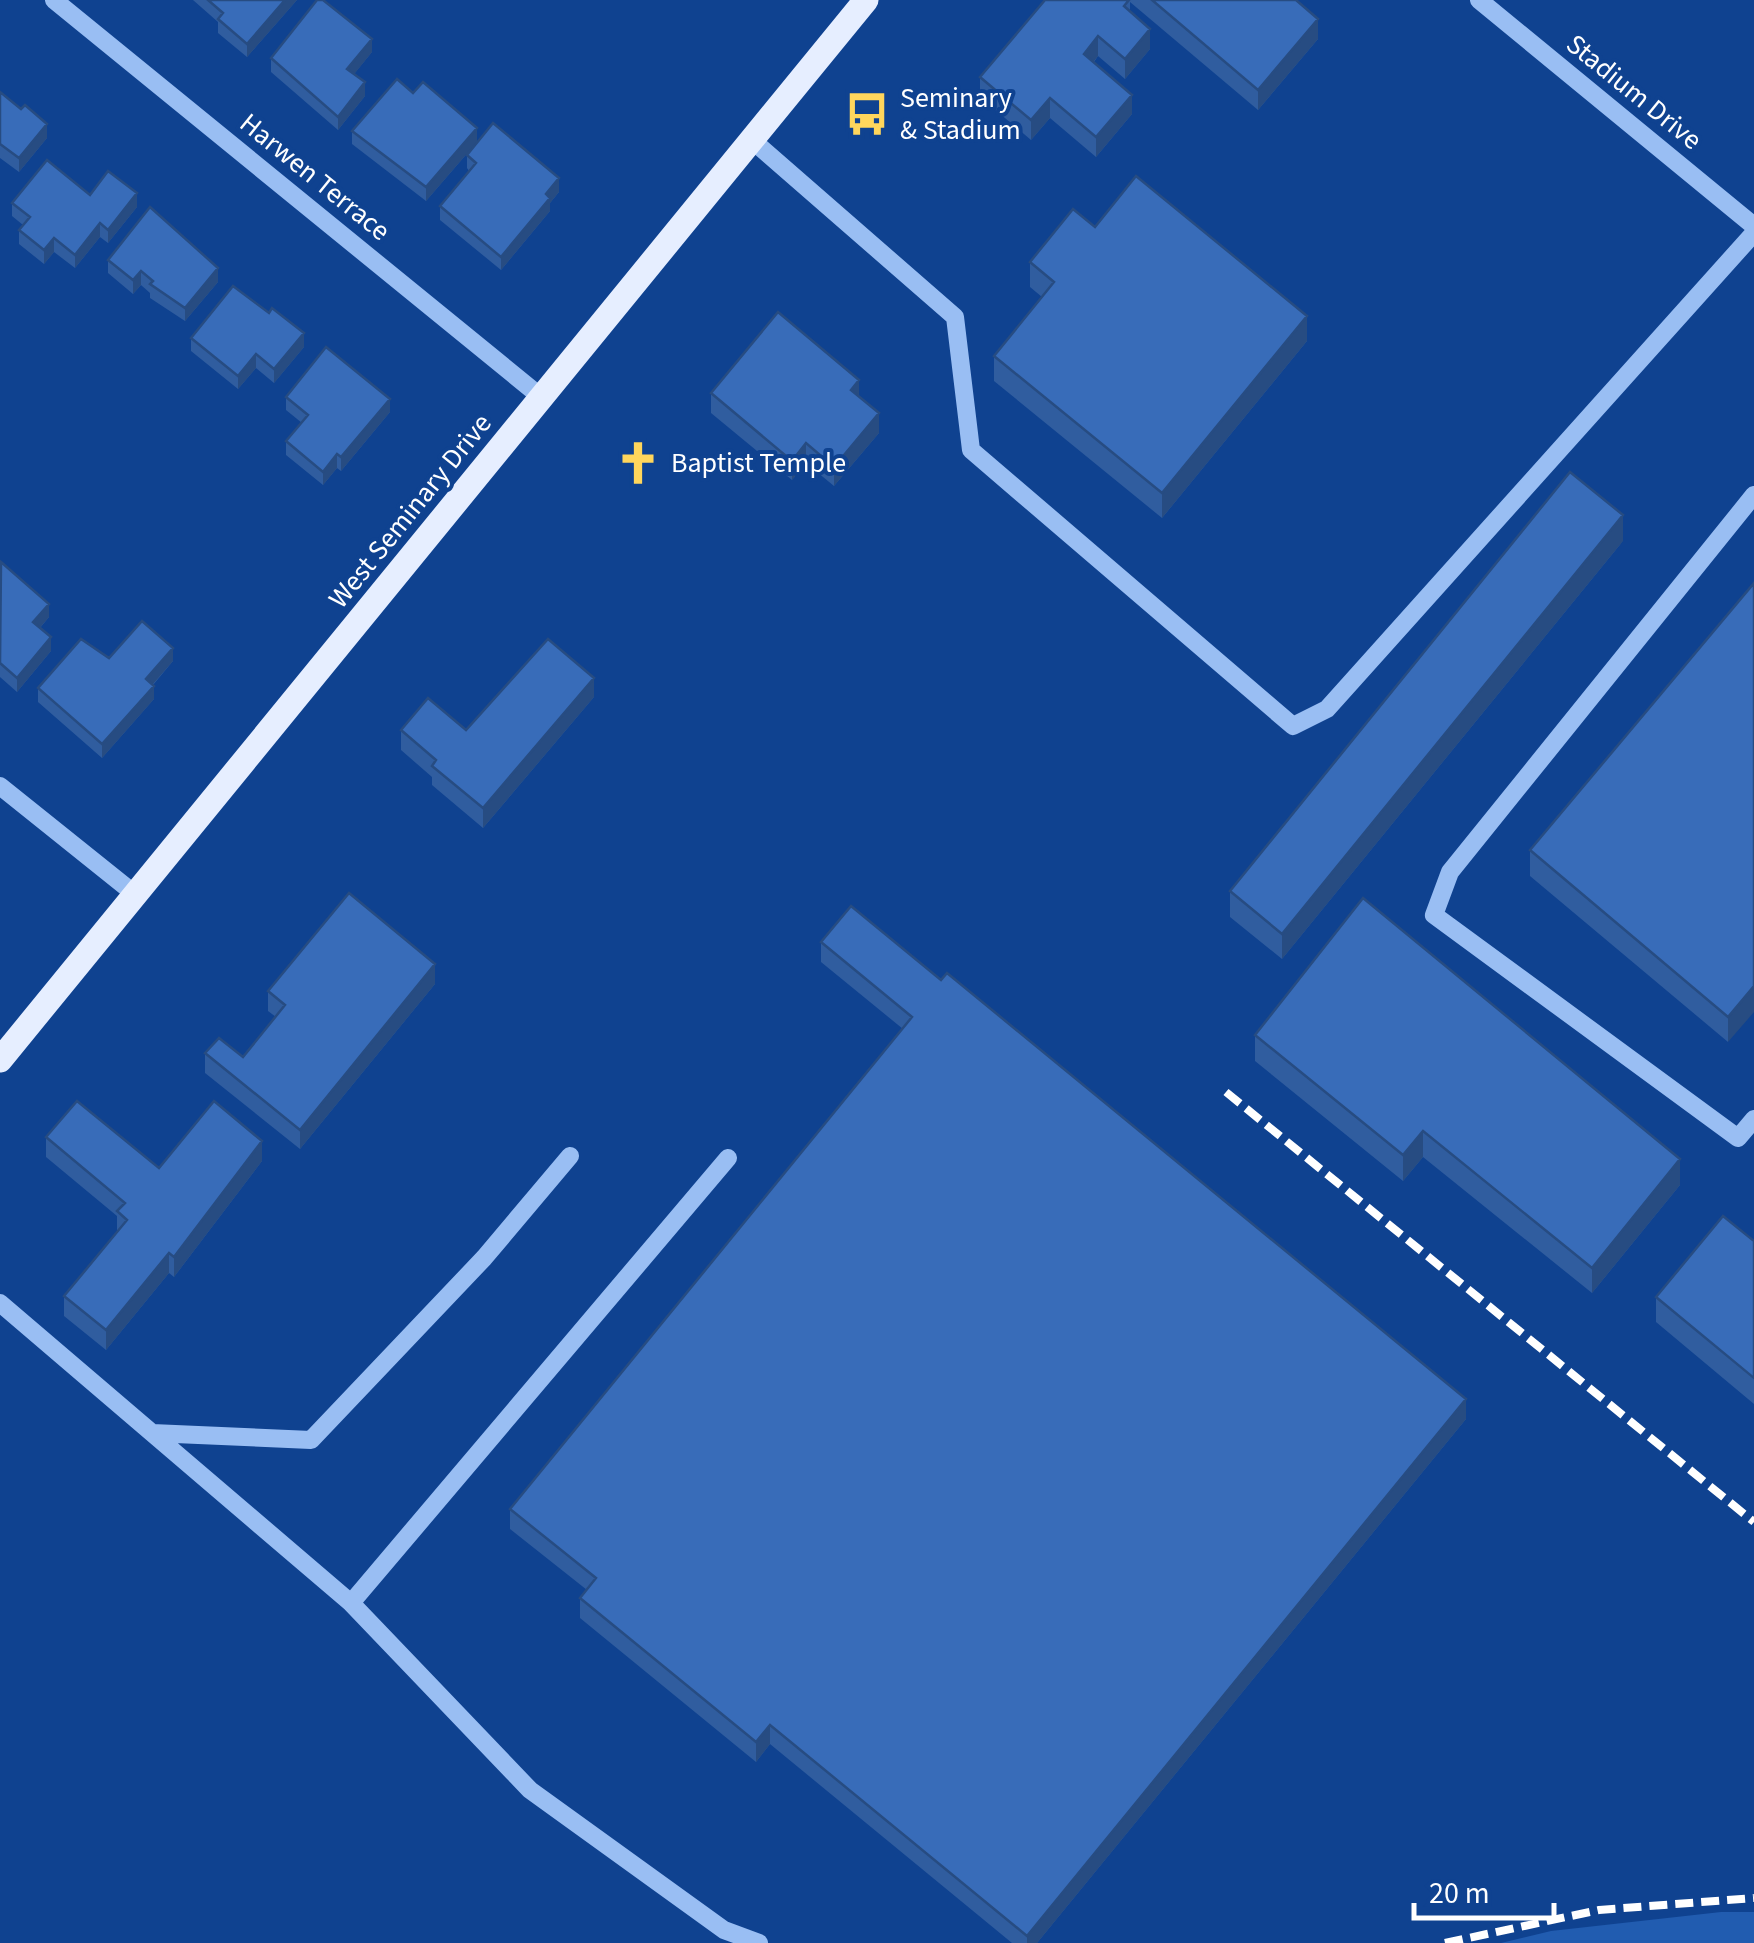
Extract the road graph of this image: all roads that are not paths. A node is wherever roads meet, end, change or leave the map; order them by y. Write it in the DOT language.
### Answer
graph roads {
  1 [pos="54,0"];
  2 [pos="866,0"];
  3 [pos="1479,0"];
  4 [pos="752,140"];
  5 [pos="1754,230"];
  6 [pos="542,397"];
  7 [pos="1754,495"];
  8 [pos="0,786"];
  9 [pos="136,894"];
  10 [pos="0,1060"];
  11 [pos="1754,1119"];
  12 [pos="570,1156"];
  13 [pos="728,1158"];
  14 [pos="0,1303"];
  15 [pos="152,1433"];
  16 [pos="351,1604"];
  17 [pos="759,1943"];
  1 -- 6 [label="street, Harwen Terrace"];
  2 -- 4 [label="main road, West Seminary Drive"];
  3 -- 5 [label="street, Stadium Drive"];
  4 -- 5 [label="street"];
  4 -- 6 [label="main road, West Seminary Drive"];
  6 -- 9 [label="main road, West Seminary Drive"];
  7 -- 11 [label="street"];
  8 -- 9 [label="street"];
  9 -- 10 [label="main road, West Seminary Drive"];
  12 -- 15 [label="street"];
  13 -- 16 [label="street"];
  14 -- 15 [label="street"];
  15 -- 16 [label="street"];
  16 -- 17 [label="street"];
}
